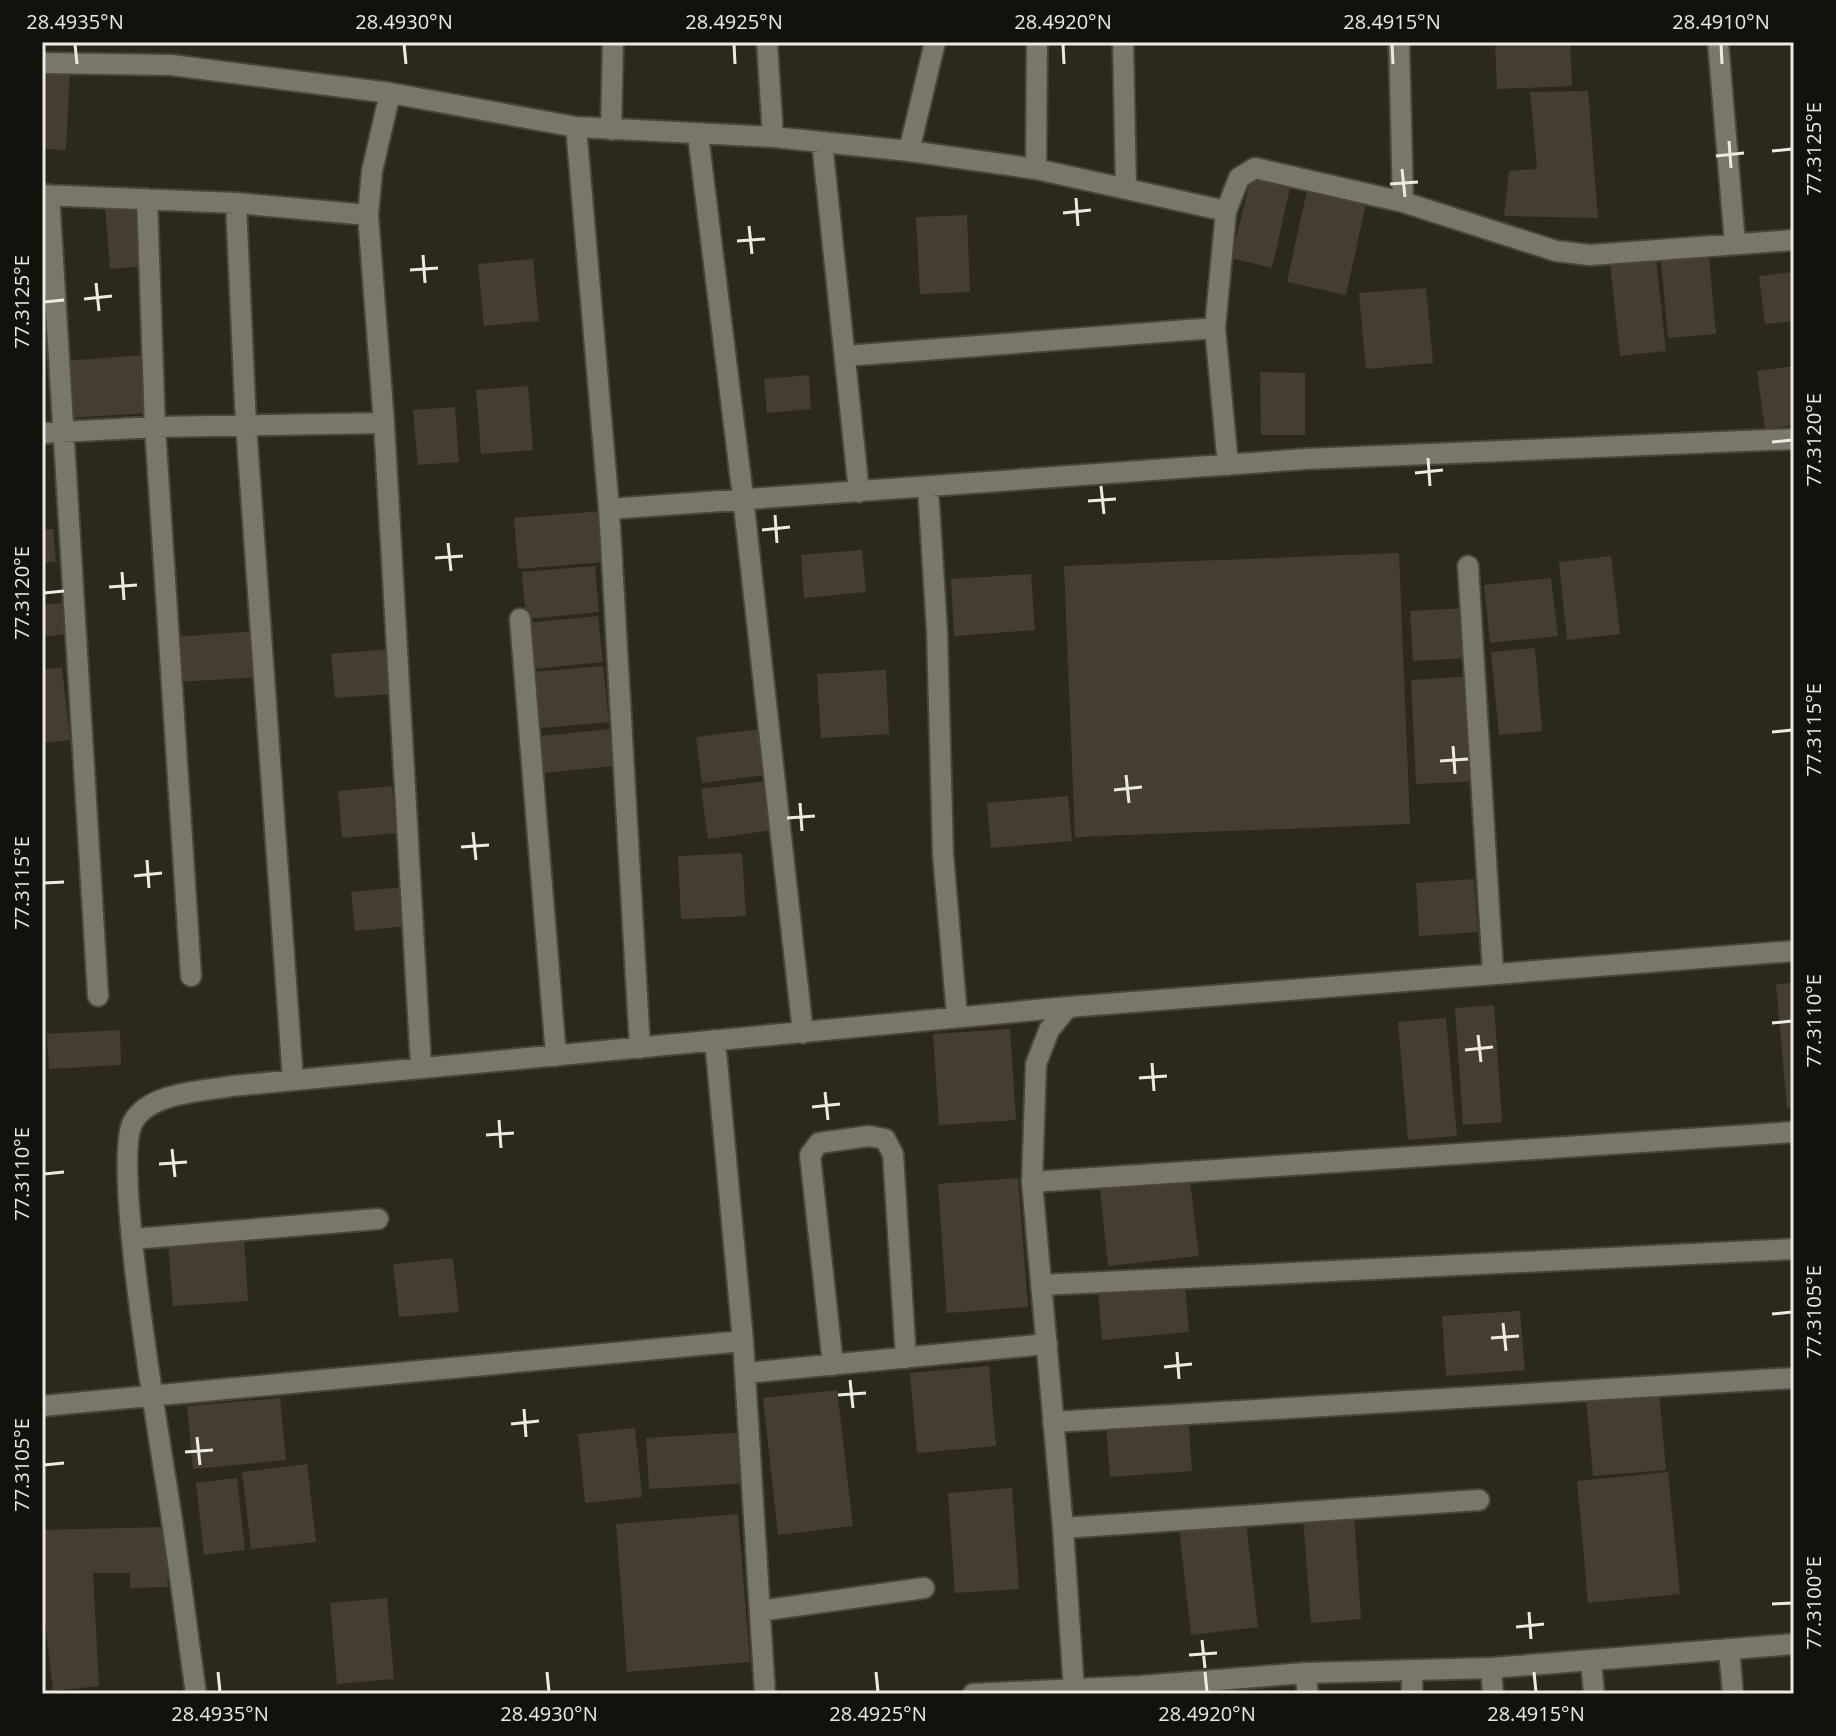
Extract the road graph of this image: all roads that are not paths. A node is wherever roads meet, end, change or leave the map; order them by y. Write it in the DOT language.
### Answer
graph roads {
  1 [pos="613,42"];
  2 [pos="767,42"];
  3 [pos="935,42"];
  4 [pos="1037,42"];
  5 [pos="1123,42"];
  6 [pos="1399,42"];
  7 [pos="1718,42"];
  8 [pos="42,63"];
  9 [pos="390,93"];
  10 [pos="576,127"];
  11 [pos="611,130"];
  12 [pos="698,135"];
  13 [pos="773,137"];
  14 [pos="822,142"];
  15 [pos="909,151"];
  16 [pos="1036,169"];
  17 [pos="1126,188"];
  18 [pos="46,195"];
  19 [pos="147,199"];
  20 [pos="1403,202"];
  21 [pos="236,203"];
  22 [pos="1226,211"];
  23 [pos="368,215"];
  24 [pos="1794,240"];
  25 [pos="1735,244"];
  26 [pos="1215,328"];
  27 [pos="845,356"];
  28 [pos="384,423"];
  29 [pos="246,425"];
  30 [pos="155,427"];
  31 [pos="52,433"];
  32 [pos="1794,439"];
  33 [pos="1228,465"];
  34 [pos="928,488"];
  35 [pos="859,492"];
  36 [pos="743,497"];
  37 [pos="609,509"];
  38 [pos="1468,566"];
  39 [pos="520,619"];
  40 [pos="1794,951"];
  41 [pos="1493,972"];
  42 [pos="191,976"];
  43 [pos="98,996"];
  44 [pos="1068,1007"];
  45 [pos="957,1016"];
  46 [pos="803,1033"];
  47 [pos="715,1040"];
  48 [pos="640,1048"];
  49 [pos="556,1056"];
  50 [pos="421,1067"];
  51 [pos="293,1080"];
  52 [pos="1794,1132"];
  53 [pos="1032,1182"];
  54 [pos="378,1219"];
  55 [pos="133,1239"];
  56 [pos="1794,1249"];
  57 [pos="1041,1285"];
  58 [pos="743,1341"];
  59 [pos="1047,1344"];
  60 [pos="906,1358"];
  61 [pos="833,1365"];
  62 [pos="745,1373"];
  63 [pos="1794,1378"];
  64 [pos="152,1397"];
  65 [pos="42,1406"];
  66 [pos="1053,1422"];
  67 [pos="1479,1500"];
  68 [pos="1063,1528"];
  69 [pos="924,1588"];
  70 [pos="760,1611"];
  71 [pos="1794,1644"];
  72 [pos="1729,1649"];
  73 [pos="1591,1661"];
  74 [pos="1491,1668"];
  75 [pos="1412,1671"];
  76 [pos="1305,1673"];
  77 [pos="1074,1690"];
  78 [pos="1140,1690"];
  79 [pos="196,1694"];
  80 [pos="765,1694"];
  81 [pos="974,1694"];
  82 [pos="1308,1694"];
  83 [pos="1412,1694"];
  84 [pos="1493,1694"];
  85 [pos="1594,1694"];
  86 [pos="1733,1694"];
  1 -- 11 [label="street"];
  2 -- 13 [label="street"];
  3 -- 15 [label="street"];
  4 -- 16 [label="street"];
  5 -- 17 [label="street"];
  6 -- 20 [label="street"];
  7 -- 25 [label="street"];
  8 -- 9 [label="street"];
  9 -- 10 [label="street"];
  9 -- 23 [label="street"];
  10 -- 11 [label="street"];
  10 -- 37 [label="street"];
  11 -- 12 [label="street"];
  12 -- 13 [label="street"];
  12 -- 36 [label="street"];
  13 -- 14 [label="street"];
  14 -- 15 [label="street"];
  14 -- 27 [label="street"];
  15 -- 16 [label="street"];
  16 -- 17 [label="street"];
  17 -- 22 [label="street"];
  18 -- 19 [label="street"];
  18 -- 31 [label="street"];
  19 -- 21 [label="street"];
  19 -- 30 [label="street"];
  20 -- 22 [label="street"];
  20 -- 25 [label="street"];
  21 -- 23 [label="street"];
  21 -- 29 [label="street"];
  22 -- 26 [label="street"];
  23 -- 28 [label="street"];
  24 -- 25 [label="street"];
  26 -- 27 [label="street"];
  26 -- 33 [label="street"];
  27 -- 35 [label="street"];
  28 -- 29 [label="street"];
  28 -- 50 [label="street"];
  29 -- 30 [label="street"];
  29 -- 51 [label="street"];
  30 -- 31 [label="street"];
  30 -- 42 [label="street"];
  31 -- 43 [label="street"];
  32 -- 33 [label="street"];
  33 -- 34 [label="street"];
  34 -- 35 [label="street"];
  34 -- 45 [label="street"];
  35 -- 36 [label="street"];
  36 -- 37 [label="street"];
  36 -- 46 [label="street"];
  37 -- 48 [label="street"];
  38 -- 41 [label="street"];
  39 -- 49 [label="street"];
  40 -- 41 [label="street"];
  41 -- 44 [label="street"];
  44 -- 45 [label="street"];
  44 -- 53 [label="street"];
  45 -- 46 [label="street"];
  46 -- 47 [label="street"];
  47 -- 48 [label="street"];
  47 -- 58 [label="street"];
  48 -- 49 [label="street"];
  49 -- 50 [label="street"];
  50 -- 51 [label="street"];
  51 -- 55 [label="street"];
  52 -- 53 [label="street"];
  53 -- 57 [label="street"];
  54 -- 55 [label="street"];
  55 -- 64 [label="street"];
  56 -- 57 [label="street"];
  57 -- 59 [label="street"];
  58 -- 62 [label="street"];
  58 -- 64 [label="street"];
  59 -- 60 [label="street"];
  59 -- 66 [label="street"];
  60 -- 61 [label="street"];
  60 -- 61 [label="street"];
  61 -- 62 [label="street"];
  62 -- 70 [label="street"];
  63 -- 66 [label="street"];
  64 -- 65 [label="street"];
  64 -- 79 [label="street"];
  66 -- 68 [label="street"];
  67 -- 68 [label="street"];
  68 -- 77 [label="street"];
  69 -- 70 [label="street"];
  70 -- 80 [label="street"];
  71 -- 72 [label="street"];
  72 -- 73 [label="street"];
  72 -- 86 [label="street"];
  73 -- 74 [label="street"];
  73 -- 85 [label="street"];
  74 -- 75 [label="street"];
  74 -- 84 [label="street"];
  75 -- 76 [label="street"];
  75 -- 83 [label="street"];
  76 -- 78 [label="street"];
  76 -- 82 [label="street"];
  77 -- 78 [label="street"];
  77 -- 81 [label="street"];
}
